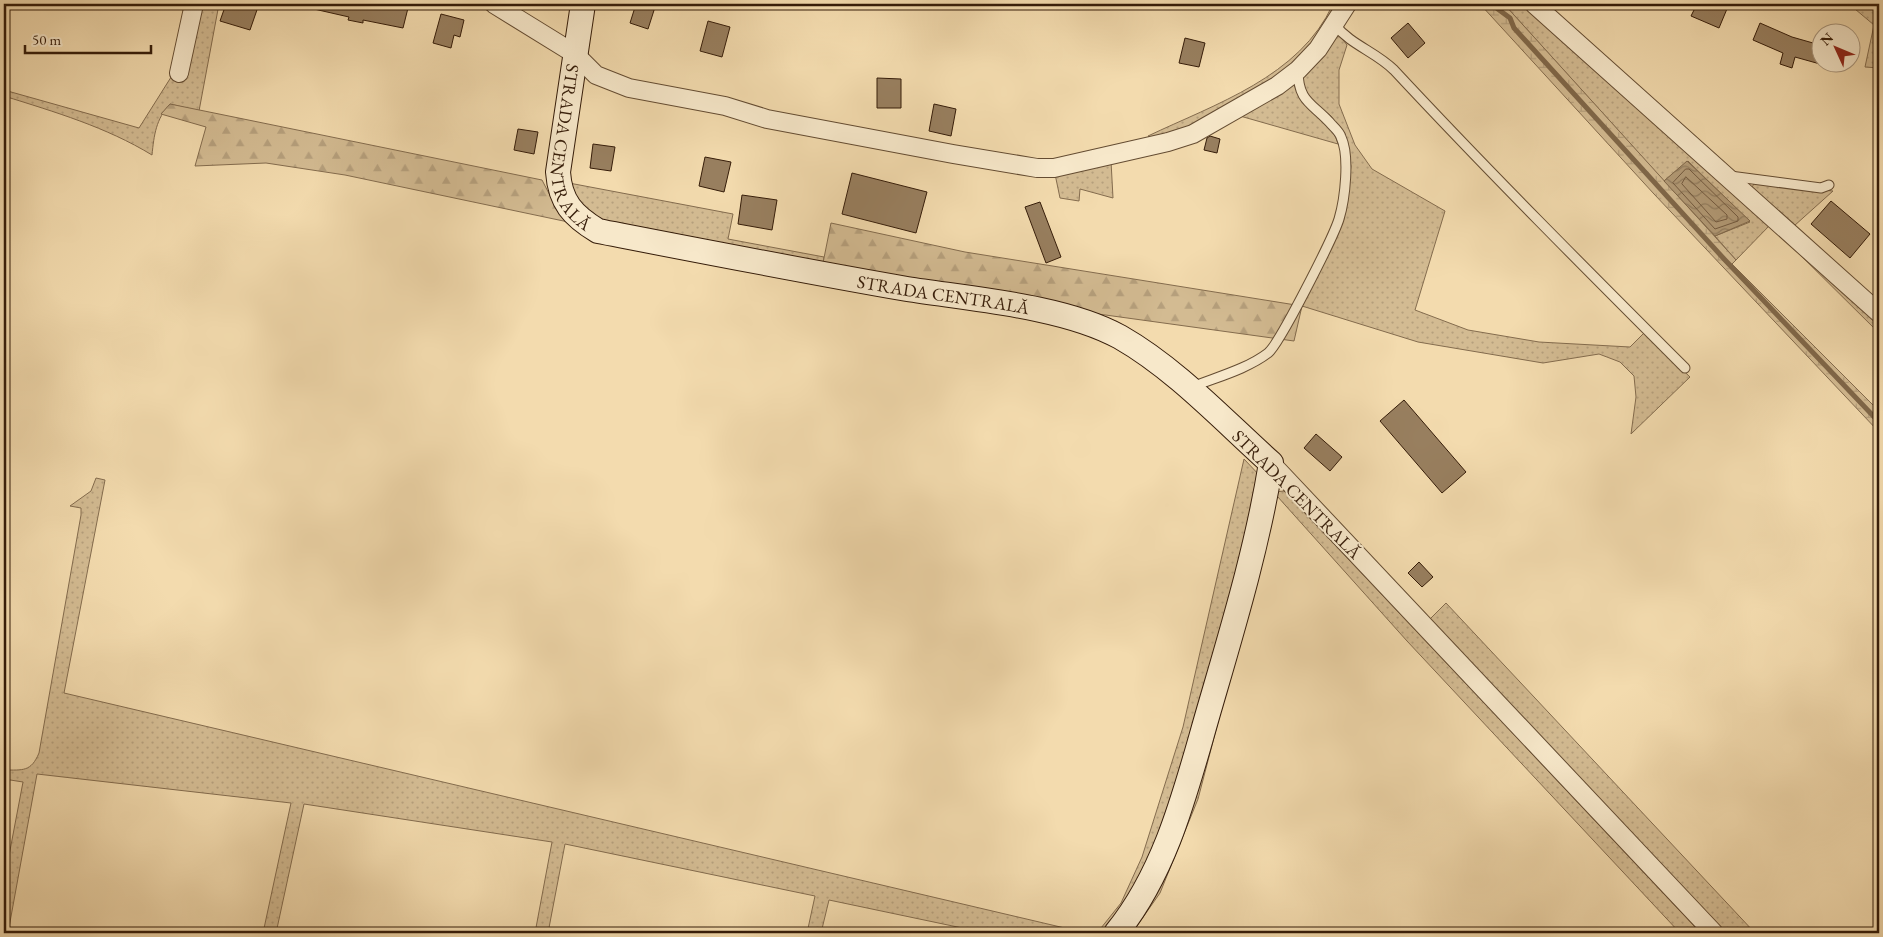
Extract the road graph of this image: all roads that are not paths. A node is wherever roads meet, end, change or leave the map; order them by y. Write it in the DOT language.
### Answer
graph roads {
  1 [pos="194,4"];
  2 [pos="494,4"];
  3 [pos="583,4"];
  4 [pos="1347,4"];
  5 [pos="1534,4"];
  6 [pos="1335,25"];
  7 [pos="575,54"];
  8 [pos="1298,70"];
  9 [pos="179,73"];
  10 [pos="1728,176"];
  11 [pos="1829,185"];
  12 [pos="1879,312"];
  13 [pos="1685,368"];
  14 [pos="1188,388"];
  15 [pos="1271,463"];
  16 [pos="1116,933"];
  17 [pos="1714,933"];
  1 -- 9 [label="street"];
  2 -- 7 [label="street"];
  3 -- 7 [label="street, STRADA CENTRALĂ"];
  4 -- 6 [label="street"];
  5 -- 10 [label="street"];
  6 -- 8 [label="street"];
  6 -- 13 [label="lane"];
  7 -- 8 [label="street"];
  7 -- 14 [label="street, STRADA CENTRALĂ"];
  8 -- 14 [label="lane"];
  10 -- 11 [label="lane"];
  10 -- 12 [label="street"];
  14 -- 15 [label="street, STRADA CENTRALĂ"];
  15 -- 16 [label="street"];
  15 -- 17 [label="street, STRADA CENTRALĂ"];
}
